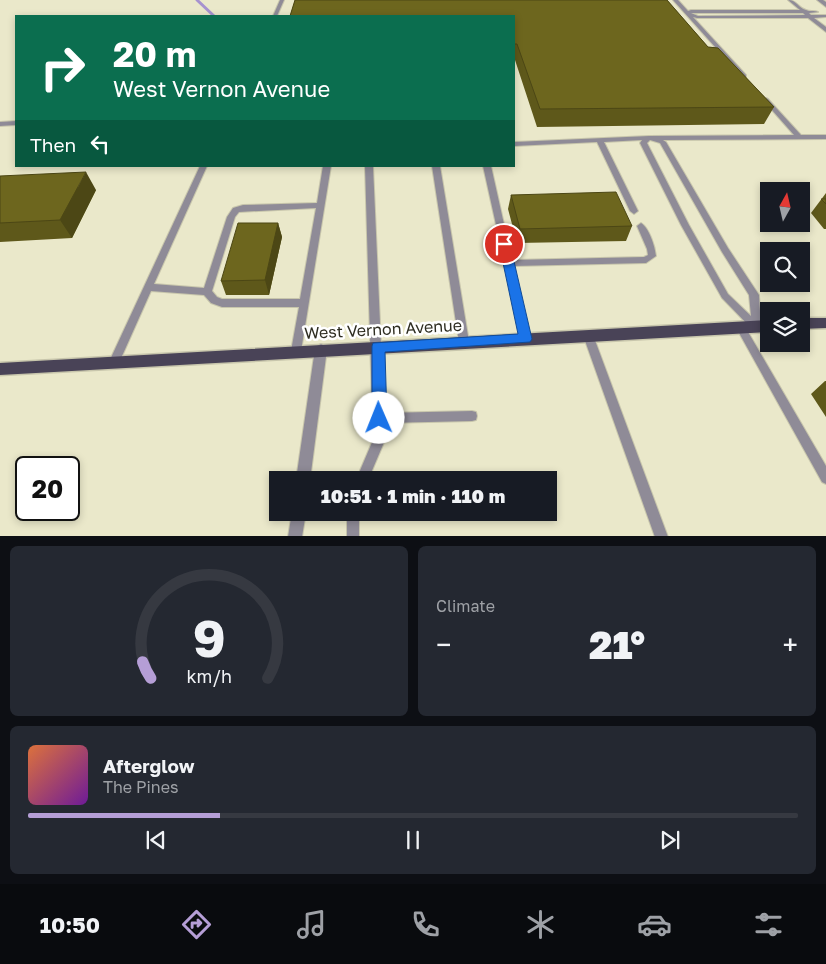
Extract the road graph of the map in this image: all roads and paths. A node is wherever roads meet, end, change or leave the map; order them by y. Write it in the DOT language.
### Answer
graph roads {
  1 [pos="282,0"];
  2 [pos="675,0"];
  3 [pos="790,0"];
  4 [pos="820,0"];
  5 [pos="826,4"];
  6 [pos="805,12"];
  7 [pos="687,13"];
  8 [pos="275,15"];
  9 [pos="826,15"];
  10 [pos="811,18"];
  11 [pos="826,30"];
  12 [pos="746,78"];
  13 [pos="760,93"];
  14 [pos="15,123"];
  15 [pos="0,124"];
  16 [pos="799,137"];
  17 [pos="826,137"];
  18 [pos="649,138"];
  19 [pos="600,141"];
  20 [pos="515,144"];
  21 [pos="204,167"];
  22 [pos="327,167"];
  23 [pos="370,167"];
  24 [pos="436,167"];
  25 [pos="487,167"];
  26 [pos="320,206"];
  27 [pos="634,211"];
  28 [pos="642,226"];
  29 [pos="508,264"];
  30 [pos="149,286"];
  31 [pos="207,292"];
  32 [pos="304,303"];
  33 [pos="760,316"];
  34 [pos="826,323"];
  35 [pos="760,324"];
  36 [pos="810,324"];
  37 [pos="760,326"];
  38 [pos="741,328"];
  39 [pos="588,335"];
  40 [pos="525,339"];
  41 [pos="464,342"];
  42 [pos="378,346"];
  43 [pos="321,349"];
  44 [pos="296,351"];
  45 [pos="114,362"];
  46 [pos="0,368"];
  47 [pos="472,416"];
  48 [pos="379,418"];
  49 [pos="304,471"];
  50 [pos="366,471"];
  51 [pos="825,473"];
  52 [pos="298,521"];
  53 [pos="353,521"];
  54 [pos="295,536"];
  55 [pos="353,536"];
  56 [pos="662,536"];
  1 -- 8 [label="lane"];
  2 -- 7 [label="lane"];
  3 -- 6 [label="lane"];
  4 -- 5 [label="street"];
  6 -- 7 [label="lane"];
  6 -- 9 [label="lane"];
  6 -- 10 [label="lane"];
  7 -- 10 [label="lane"];
  7 -- 12 [label="lane"];
  9 -- 10 [label="lane"];
  10 -- 11 [label="lane"];
  13 -- 16 [label="lane"];
  14 -- 15 [label="lane"];
  16 -- 17 [label="lane"];
  16 -- 18 [label="lane"];
  18 -- 19 [label="lane"];
  18 -- 33 [label="lane"];
  18 -- 35 [label="lane"];
  19 -- 20 [label="lane"];
  19 -- 27 [label="lane"];
  21 -- 30 [label="lane"];
  22 -- 26 [label="lane"];
  23 -- 42 [label="lane"];
  24 -- 41 [label="lane"];
  25 -- 29 [label="lane"];
  26 -- 31 [label="lane"];
  26 -- 32 [label="lane"];
  28 -- 29 [label="lane"];
  29 -- 40 [label="lane"];
  30 -- 31 [label="lane"];
  30 -- 45 [label="lane"];
  31 -- 32 [label="lane"];
  32 -- 44 [label="lane"];
  34 -- 36 [label="main road"];
  37 -- 38 [label="main road, West Vernon Avenue"];
  38 -- 39 [label="main road, West Vernon Avenue"];
  38 -- 51 [label="lane"];
  39 -- 40 [label="main road, West Vernon Avenue"];
  39 -- 56 [label="lane"];
  40 -- 41 [label="main road, West Vernon Avenue"];
  41 -- 42 [label="main road, West Vernon Avenue"];
  42 -- 43 [label="main road, West Vernon Avenue"];
  42 -- 48 [label="lane"];
  43 -- 44 [label="main road, West Vernon Avenue"];
  43 -- 49 [label="street"];
  44 -- 45 [label="main road, West Vernon Avenue"];
  45 -- 46 [label="main road, West Vernon Avenue"];
  47 -- 48 [label="lane"];
  48 -- 50 [label="lane"];
  52 -- 54 [label="street"];
  53 -- 55 [label="lane"];
}
